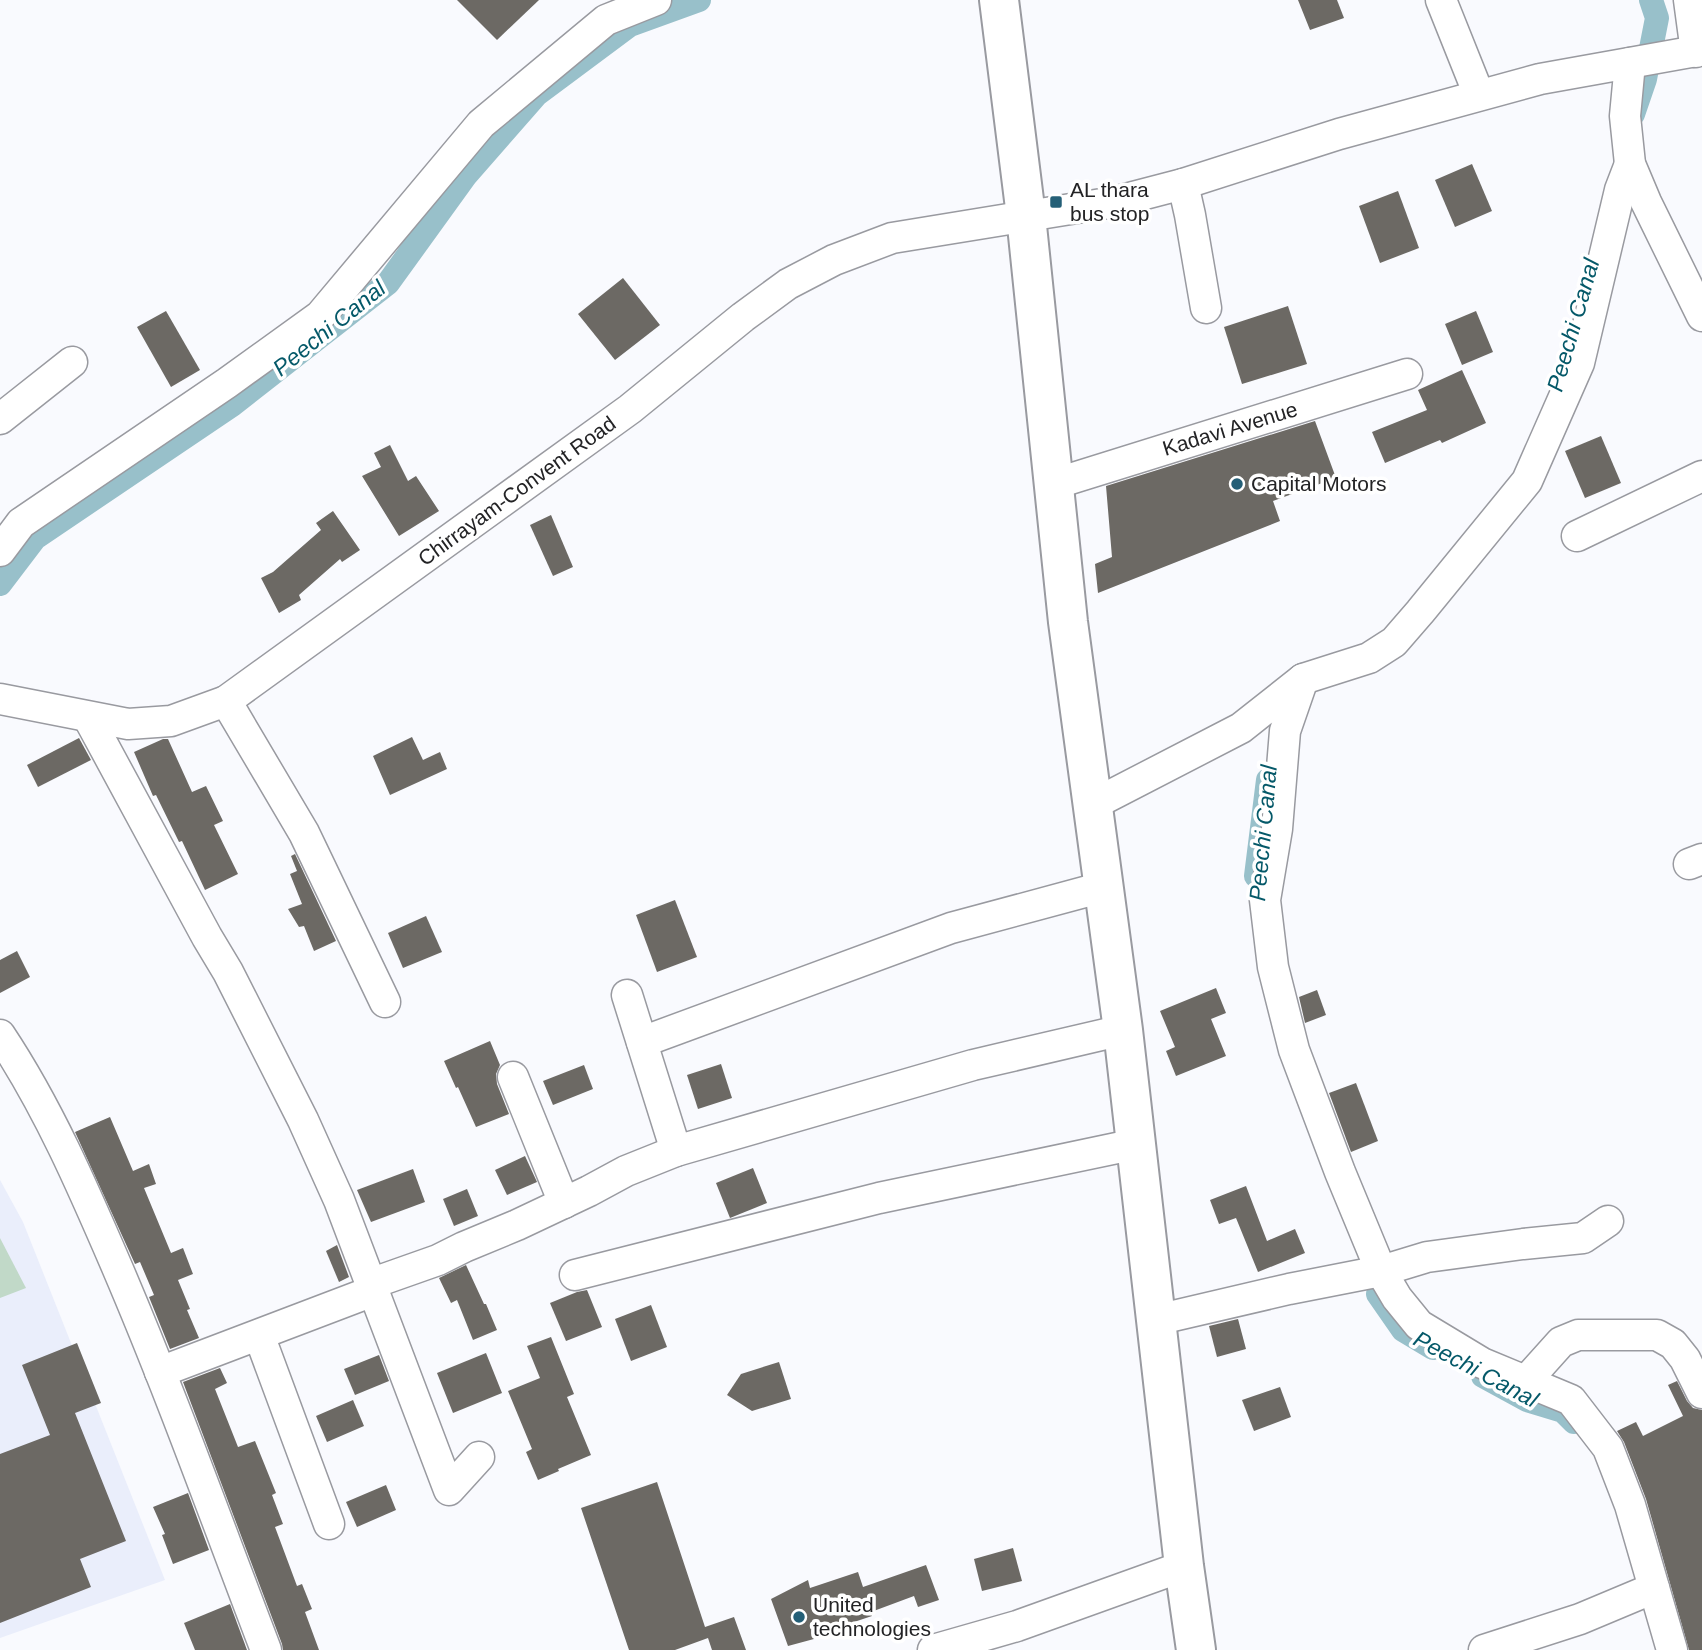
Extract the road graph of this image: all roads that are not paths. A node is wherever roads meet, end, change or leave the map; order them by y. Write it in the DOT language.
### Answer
graph roads {
  1 [pos="656,0"];
  2 [pos="999,0"];
  3 [pos="1441,0"];
  4 [pos="1689,0"];
  5 [pos="1699,51"];
  6 [pos="1631,63"];
  7 [pos="1479,95"];
  8 [pos="1629,154"];
  9 [pos="1183,184"];
  10 [pos="1026,216"];
  11 [pos="1206,308"];
  12 [pos="1702,316"];
  13 [pos="72,362"];
  14 [pos="1407,374"];
  15 [pos="0,419"];
  16 [pos="1702,476"];
  17 [pos="1054,484"];
  18 [pos="1577,536"];
  19 [pos="0,551"];
  20 [pos="1303,679"];
  21 [pos="0,699"];
  22 [pos="226,701"];
  23 [pos="88,717"];
  24 [pos="1092,805"];
  25 [pos="1103,887"];
  26 [pos="628,995"];
  27 [pos="386,1002"];
  28 [pos="1123,1030"];
  29 [pos="0,1035"];
  30 [pos="642,1042"];
  31 [pos="513,1077"];
  32 [pos="1136,1144"];
  33 [pos="676,1151"];
  34 [pos="564,1203"];
  35 [pos="1608,1221"];
  36 [pos="1367,1274"];
  37 [pos="575,1275"];
  38 [pos="371,1287"];
  39 [pos="1156,1320"];
  40 [pos="259,1335"];
  41 [pos="160,1371"];
  42 [pos="1526,1381"];
  43 [pos="1702,1393"];
  44 [pos="479,1457"];
  45 [pos="329,1524"];
  46 [pos="1184,1566"];
  47 [pos="1654,1588"];
  48 [pos="266,1650"];
  49 [pos="933,1650"];
  50 [pos="1196,1650"];
  51 [pos="1484,1650"];
  52 [pos="1672,1650"];
  1 -- 19 [label="street"];
  2 -- 10 [label="main road"];
  3 -- 7 [label="street"];
  4 -- 5 [label="street"];
  5 -- 6 [label="street, Chirrayam-Convent Road"];
  6 -- 7 [label="street, Chirrayam-Convent Road"];
  6 -- 8 [label="street"];
  7 -- 9 [label="street, Chirrayam-Convent Road"];
  8 -- 12 [label="street"];
  8 -- 20 [label="street"];
  9 -- 10 [label="street, Chirrayam-Convent Road"];
  9 -- 11 [label="street"];
  10 -- 17 [label="main road"];
  10 -- 22 [label="street, Chirrayam-Convent Road"];
  13 -- 15 [label="street"];
  14 -- 17 [label="street, Kadavi Avenue"];
  16 -- 18 [label="street"];
  17 -- 24 [label="main road"];
  20 -- 24 [label="street"];
  20 -- 36 [label="street"];
  21 -- 23 [label="street, Chirrayam-Convent Road"];
  22 -- 23 [label="street, Chirrayam-Convent Road"];
  22 -- 27 [label="street"];
  23 -- 38 [label="street"];
  24 -- 25 [label="main road"];
  25 -- 28 [label="main road"];
  25 -- 30 [label="street"];
  26 -- 30 [label="street"];
  28 -- 32 [label="main road"];
  28 -- 33 [label="street"];
  29 -- 41 [label="street"];
  30 -- 33 [label="street"];
  31 -- 34 [label="street"];
  32 -- 37 [label="street"];
  32 -- 39 [label="main road"];
  33 -- 34 [label="street"];
  34 -- 38 [label="street"];
  35 -- 36 [label="street"];
  36 -- 39 [label="street"];
  36 -- 42 [label="street"];
  38 -- 40 [label="street"];
  38 -- 44 [label="street"];
  39 -- 46 [label="main road"];
  40 -- 41 [label="street"];
  40 -- 45 [label="street"];
  41 -- 48 [label="street"];
  42 -- 43 [label="street"];
  42 -- 47 [label="street"];
  46 -- 49 [label="street"];
  46 -- 50 [label="main road"];
  47 -- 51 [label="street"];
  47 -- 52 [label="street"];
}
